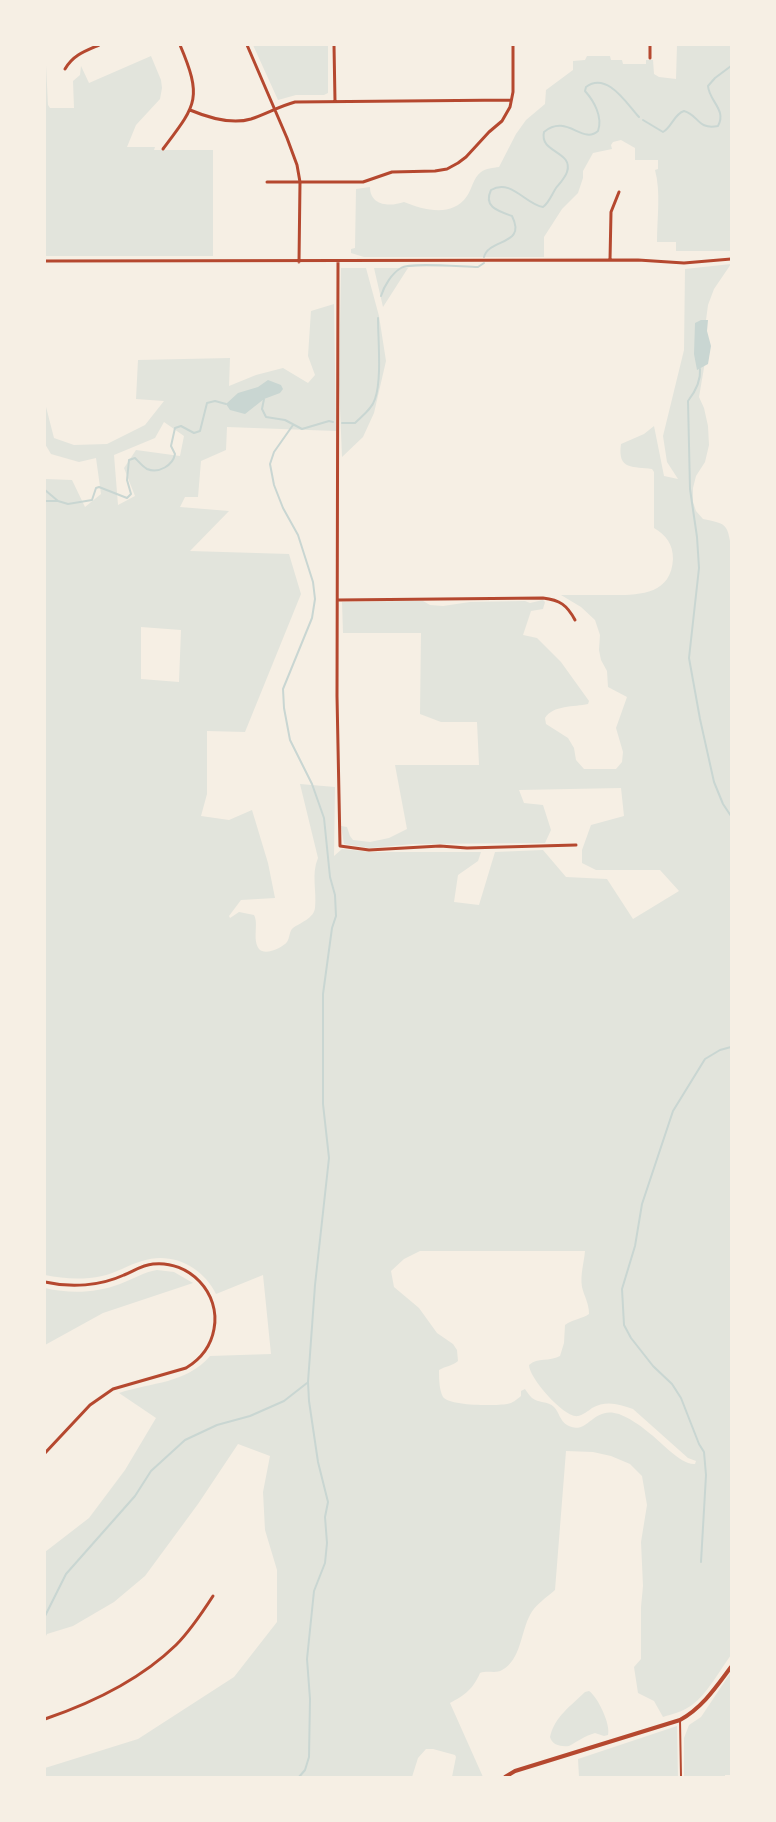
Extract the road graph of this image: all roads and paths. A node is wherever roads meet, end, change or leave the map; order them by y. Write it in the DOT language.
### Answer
graph roads {
  1 [pos="99,45"];
  2 [pos="180,45"];
  3 [pos="246,45"];
  4 [pos="334,45"];
  5 [pos="513,45"];
  6 [pos="650,45"];
  7 [pos="650,58"];
  8 [pos="65,69"];
  9 [pos="511,100"];
  10 [pos="335,101"];
  11 [pos="274,109"];
  12 [pos="190,110"];
  13 [pos="163,150"];
  14 [pos="267,182"];
  15 [pos="300,182"];
  16 [pos="620,192"];
  17 [pos="731,259"];
  18 [pos="610,260"];
  19 [pos="45,261"];
  20 [pos="299,262"];
  21 [pos="338,262"];
  22 [pos="338,600"];
  23 [pos="575,620"];
  24 [pos="576,845"];
  25 [pos="45,1282"];
  26 [pos="45,1453"];
  27 [pos="213,1596"];
  28 [pos="731,1667"];
  29 [pos="45,1719"];
  30 [pos="680,1720"];
  31 [pos="505,1777"];
  32 [pos="680,1777"];
  1 -- 8 [label="street"];
  2 -- 12 [label="street"];
  3 -- 11 [label="street"];
  4 -- 10 [label="street"];
  5 -- 9 [label="street"];
  6 -- 7 [label="street"];
  9 -- 10 [label="street"];
  9 -- 15 [label="street"];
  10 -- 11 [label="street"];
  11 -- 12 [label="street"];
  11 -- 15 [label="street"];
  12 -- 13 [label="street"];
  14 -- 15 [label="street"];
  15 -- 20 [label="street"];
  16 -- 18 [label="street"];
  17 -- 18 [label="street"];
  18 -- 21 [label="street"];
  19 -- 20 [label="street"];
  20 -- 21 [label="street"];
  21 -- 22 [label="street"];
  22 -- 23 [label="street"];
  22 -- 24 [label="street"];
  25 -- 26 [label="street"];
  27 -- 29 [label="street"];
  28 -- 30 [label="street"];
  30 -- 31 [label="street"];
  30 -- 32 [label="lane"];
}
